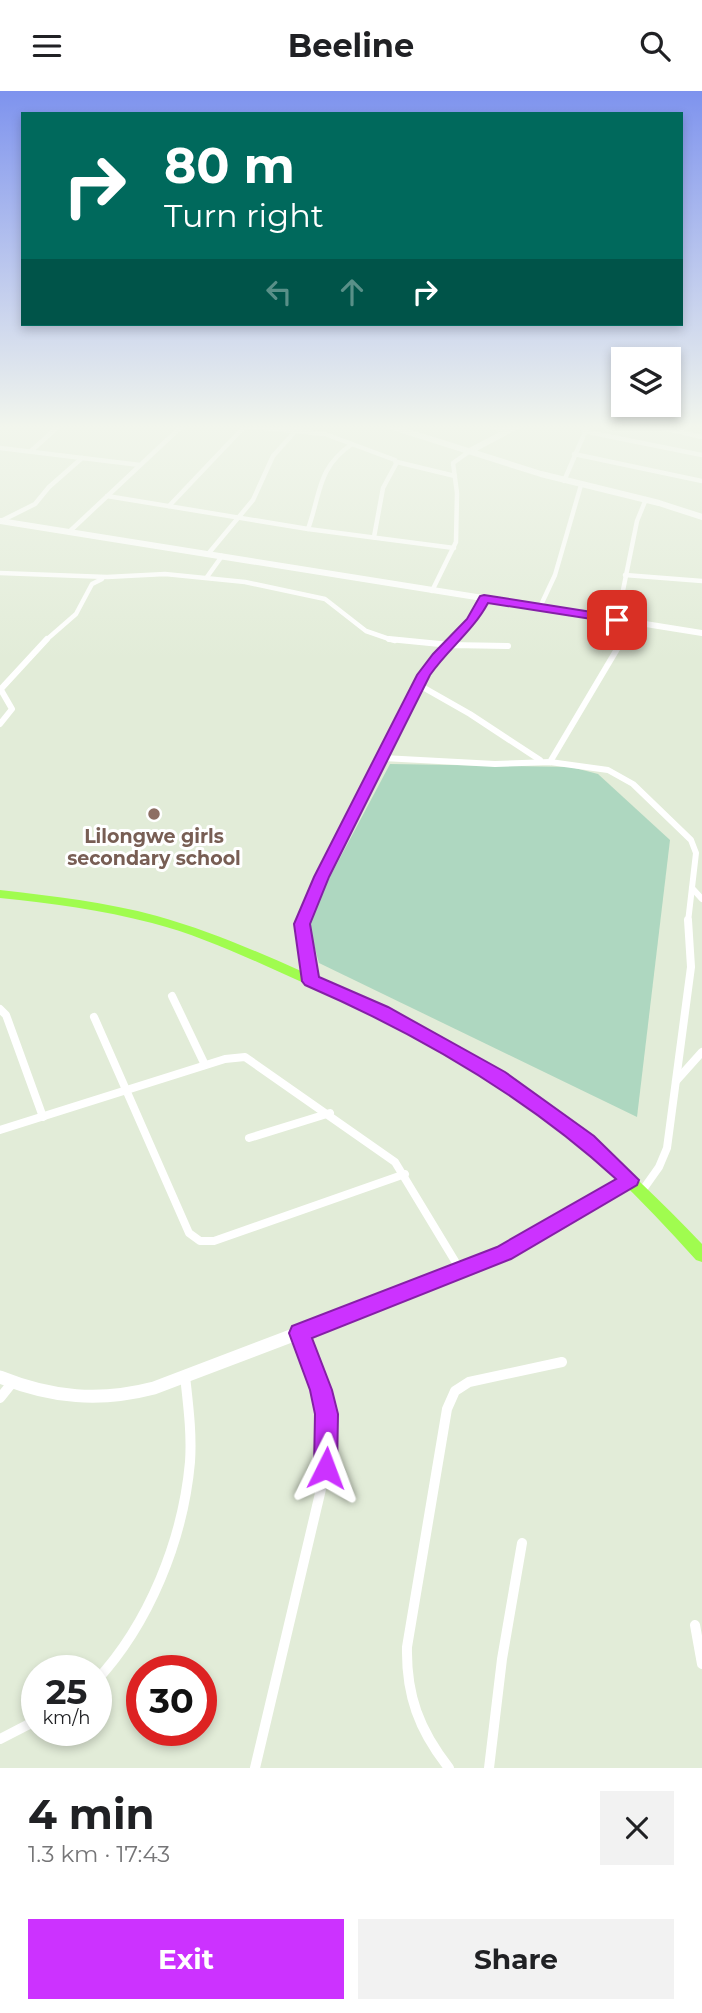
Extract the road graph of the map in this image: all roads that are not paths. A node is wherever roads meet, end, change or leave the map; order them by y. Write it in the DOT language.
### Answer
graph roads {
  1 [pos="36,503"];
  2 [pos="99,503"];
  3 [pos="152,503"];
  4 [pos="172,503"];
  5 [pos="251,503"];
  6 [pos="317,503"];
  7 [pos="383,503"];
  8 [pos="455,503"];
  9 [pos="576,503"];
  10 [pos="644,503"];
  11 [pos="659,503"];
  12 [pos="169,506"];
  13 [pos="702,517"];
  14 [pos="240,518"];
  15 [pos="1,521"];
  16 [pos="308,529"];
  17 [pos="69,532"];
  18 [pos="374,537"];
  19 [pos="454,548"];
  20 [pos="208,554"];
  21 [pos="222,556"];
  22 [pos="0,573"];
  23 [pos="625,575"];
  24 [pos="107,577"];
  25 [pos="207,577"];
  26 [pos="702,581"];
  27 [pos="432,590"];
  28 [pos="484,599"];
  29 [pos="540,607"];
  30 [pos="617,620"];
  31 [pos="627,622"];
  32 [pos="702,633"];
  33 [pos="450,645"];
  34 [pos="508,646"];
  35 [pos="419,685"];
  36 [pos="0,690"];
  37 [pos="0,724"];
  38 [pos="383,758"];
  39 [pos="547,762"];
  40 [pos="692,888"];
  41 [pos="0,894"];
  42 [pos="702,899"];
  43 [pos="311,981"];
  44 [pos="172,996"];
  45 [pos="0,1009"];
  46 [pos="93,1017"];
  47 [pos="702,1052"];
  48 [pos="205,1065"];
  49 [pos="676,1081"];
  50 [pos="127,1091"];
  51 [pos="330,1113"];
  52 [pos="43,1117"];
  53 [pos="0,1131"];
  54 [pos="249,1138"];
  55 [pos="405,1174"];
  56 [pos="630,1180"];
  57 [pos="642,1191"];
  58 [pos="702,1255"];
  59 [pos="461,1271"];
  60 [pos="299,1333"];
  61 [pos="562,1362"];
  62 [pos="185,1376"];
  63 [pos="0,1377"];
  64 [pos="12,1383"];
  65 [pos="0,1398"];
  66 [pos="522,1543"];
  67 [pos="695,1625"];
  68 [pos="112,1664"];
  69 [pos="702,1664"];
  70 [pos="21,1728"];
  71 [pos="0,1739"];
  72 [pos="256,1768"];
  73 [pos="449,1768"];
  74 [pos="489,1768"];
  1 -- 15 [label="street"];
  2 -- 17 [label="street"];
  3 -- 12 [label="street"];
  4 -- 12 [label="street"];
  5 -- 14 [label="street"];
  6 -- 16 [label="street"];
  7 -- 18 [label="street"];
  8 -- 19 [label="street"];
  9 -- 29 [label="street"];
  10 -- 23 [label="street"];
  11 -- 13 [label="street"];
  12 -- 14 [label="street"];
  14 -- 16 [label="street"];
  14 -- 20 [label="street"];
  15 -- 17 [label="street"];
  16 -- 18 [label="street"];
  17 -- 20 [label="street"];
  18 -- 19 [label="street"];
  19 -- 27 [label="street"];
  20 -- 21 [label="street"];
  21 -- 25 [label="street"];
  21 -- 27 [label="street"];
  22 -- 24 [label="street"];
  23 -- 26 [label="street"];
  23 -- 30 [label="street"];
  24 -- 25 [label="street"];
  24 -- 36 [label="street"];
  25 -- 33 [label="street"];
  27 -- 28 [label="street"];
  28 -- 29 [label="street"];
  28 -- 33 [label="street"];
  29 -- 30 [label="street"];
  30 -- 31 [label="street"];
  31 -- 32 [label="street"];
  31 -- 39 [label="street"];
  33 -- 34 [label="street"];
  33 -- 35 [label="street"];
  35 -- 38 [label="street"];
  35 -- 39 [label="street"];
  36 -- 37 [label="street"];
  38 -- 39 [label="street"];
  38 -- 43 [label="street"];
  39 -- 40 [label="street"];
  40 -- 42 [label="street"];
  40 -- 49 [label="street"];
  41 -- 43 [label="highway"];
  43 -- 56 [label="highway"];
  44 -- 48 [label="street"];
  45 -- 52 [label="street"];
  46 -- 50 [label="street"];
  47 -- 49 [label="street"];
  48 -- 50 [label="street"];
  48 -- 51 [label="street"];
  49 -- 57 [label="street"];
  50 -- 52 [label="street"];
  50 -- 55 [label="street"];
  51 -- 54 [label="street"];
  51 -- 55 [label="street"];
  52 -- 53 [label="street"];
  55 -- 59 [label="street"];
  56 -- 57 [label="highway"];
  56 -- 59 [label="street"];
  57 -- 58 [label="highway"];
  59 -- 60 [label="street"];
  60 -- 62 [label="street"];
  60 -- 72 [label="street"];
  61 -- 73 [label="street"];
  62 -- 64 [label="street"];
  62 -- 68 [label="street"];
  63 -- 64 [label="street"];
  64 -- 65 [label="street"];
  66 -- 74 [label="street"];
  67 -- 69 [label="street"];
  70 -- 71 [label="street"];
}
